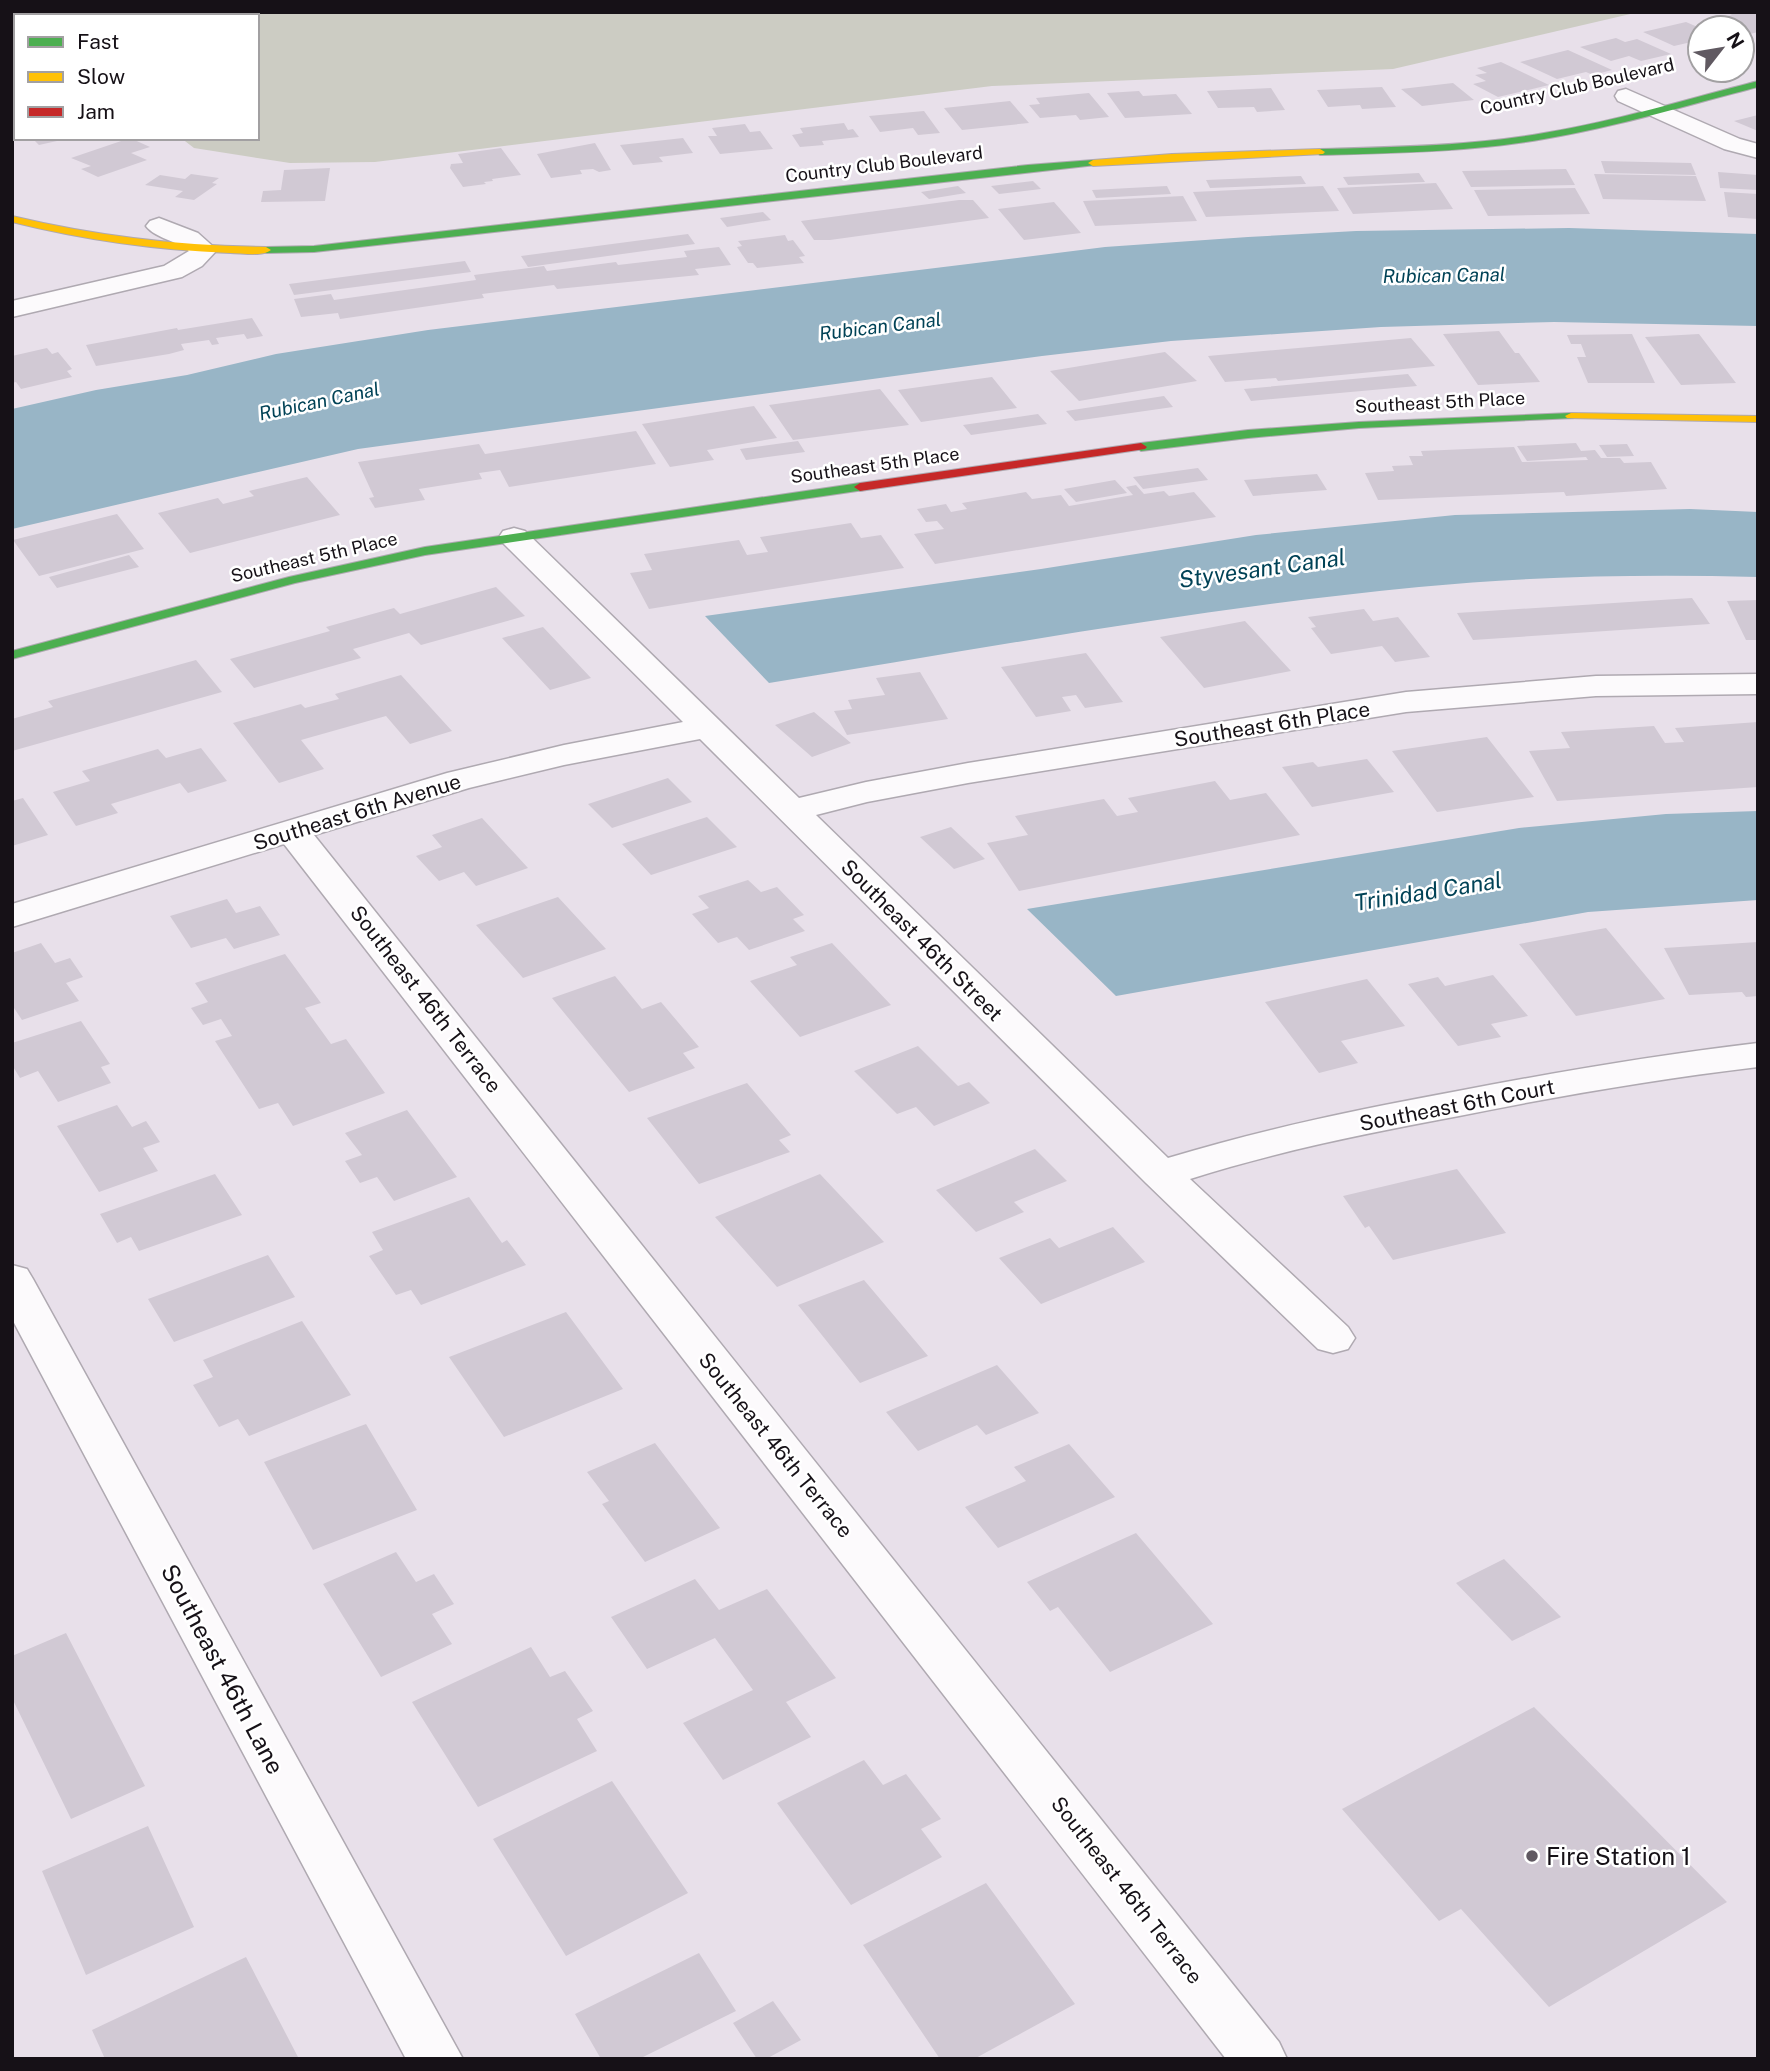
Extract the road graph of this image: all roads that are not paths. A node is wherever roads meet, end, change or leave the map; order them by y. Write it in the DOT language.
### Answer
graph roads {
  1 [pos="1758,84"];
  2 [pos="1619,98"];
  3 [pos="1653,100"];
  4 [pos="1758,151"];
  5 [pos="996,154"];
  6 [pos="1006,170"];
  7 [pos="756,181"];
  8 [pos="767,197"];
  9 [pos="12,219"];
  10 [pos="419,220"];
  11 [pos="153,225"];
  12 [pos="342,229"];
  13 [pos="207,240"];
  14 [pos="12,309"];
  15 [pos="1758,419"];
  16 [pos="514,537"];
  17 [pos="12,655"];
  18 [pos="1758,684"];
  19 [pos="707,728"];
  20 [pos="792,811"];
  21 [pos="293,832"];
  22 [pos="12,916"];
  23 [pos="1758,1055"];
  24 [pos="1160,1174"];
  25 [pos="12,1279"];
  26 [pos="1333,1338"];
  27 [pos="435,2059"];
  28 [pos="1259,2059"];
  1 -- 3 [label="main road, Country Club Boulevard"];
  2 -- 3 [label="street"];
  3 -- 4 [label="street"];
  3 -- 6 [label="main road, Country Club Boulevard"];
  5 -- 6 [label="main road"];
  6 -- 8 [label="main road, Country Club Boulevard"];
  7 -- 8 [label="main road"];
  8 -- 13 [label="main road, Country Club Boulevard"];
  9 -- 13 [label="main road, Country Club Boulevard"];
  10 -- 12 [label="main road"];
  11 -- 13 [label="street"];
  13 -- 14 [label="street"];
  15 -- 16 [label="main road, Southeast 5th Place"];
  16 -- 17 [label="main road, Southeast 5th Place"];
  16 -- 19 [label="street, Southeast 46th Street"];
  18 -- 20 [label="street, Southeast 6th Place"];
  19 -- 20 [label="street, Southeast 46th Street"];
  19 -- 21 [label="street, Southeast 6th Avenue"];
  20 -- 24 [label="street, Southeast 46th Street"];
  21 -- 22 [label="street, Southeast 6th Avenue"];
  21 -- 28 [label="street, Southeast 46th Terrace"];
  23 -- 24 [label="street, Southeast 6th Court"];
  24 -- 26 [label="street, Southeast 46th Street"];
  25 -- 27 [label="street, Southeast 46th Lane"];
}
